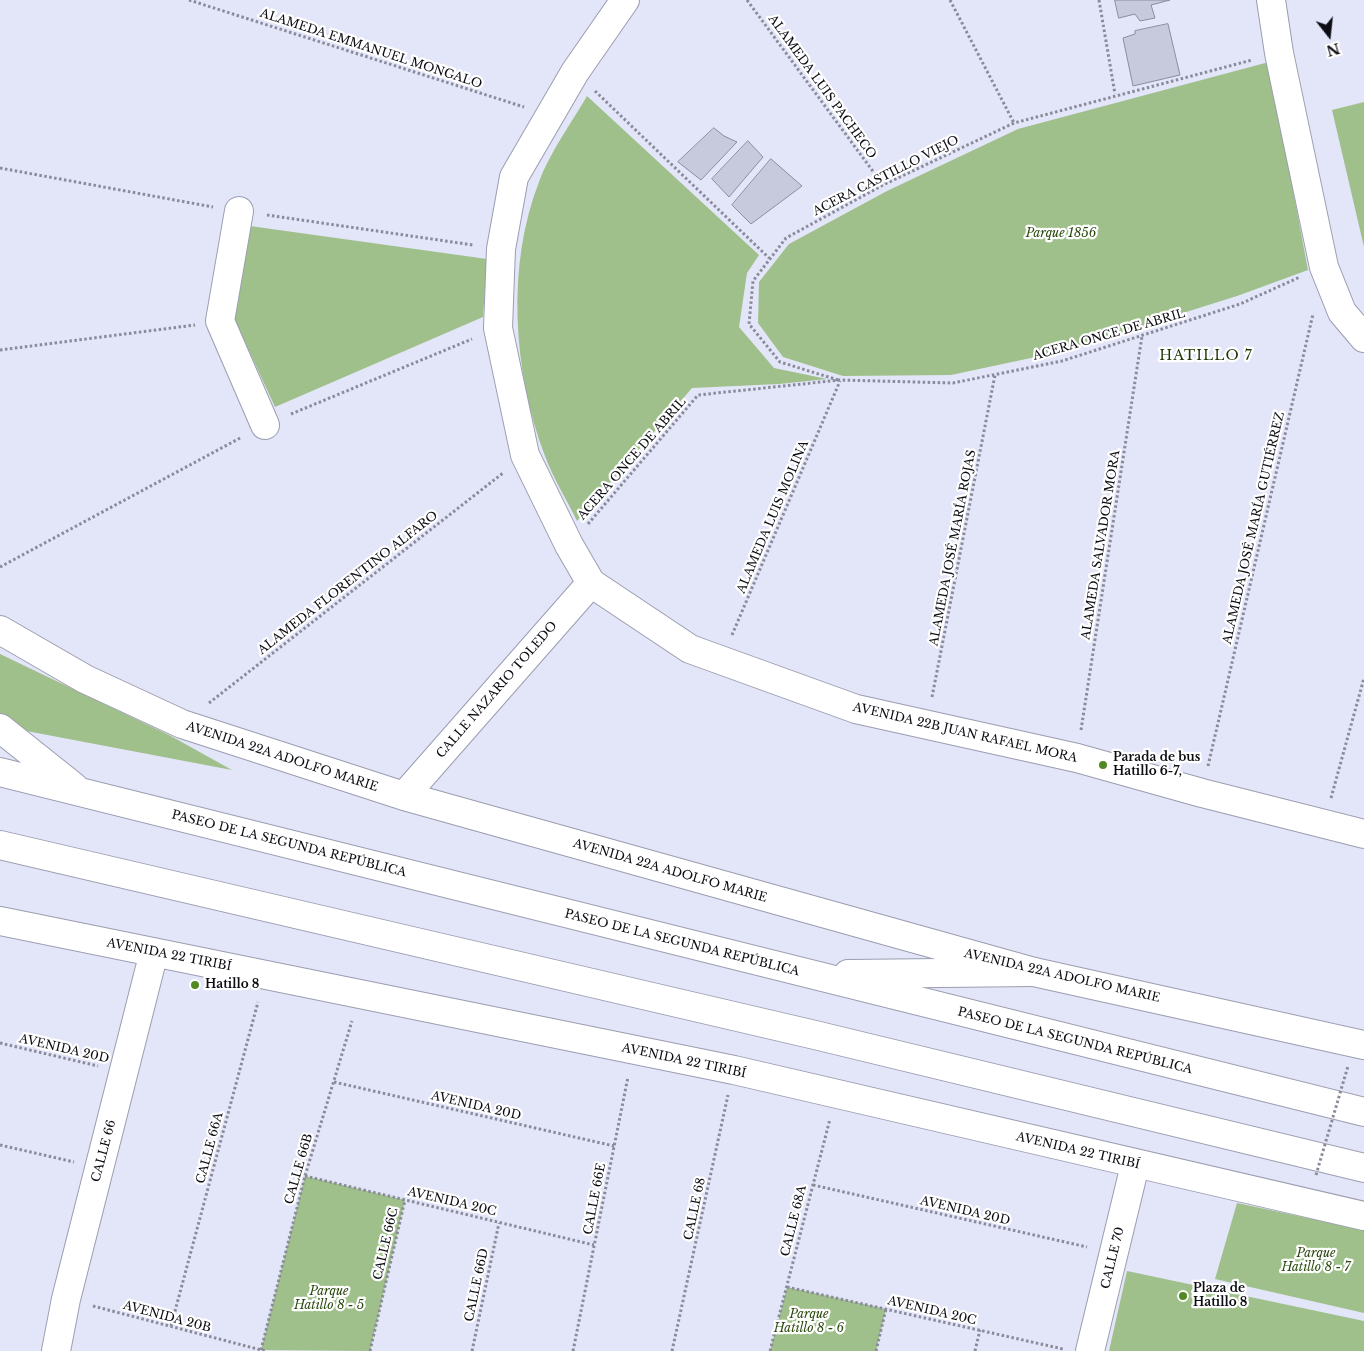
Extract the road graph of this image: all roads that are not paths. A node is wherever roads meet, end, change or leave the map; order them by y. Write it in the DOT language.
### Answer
graph roads {
  1 [pos="625,0"];
  2 [pos="1271,0"];
  3 [pos="239,211"];
  4 [pos="1364,338"];
  5 [pos="265,425"];
  6 [pos="591,583"];
  7 [pos="0,630"];
  8 [pos="0,728"];
  9 [pos="0,772"];
  10 [pos="81,792"];
  11 [pos="404,796"];
  12 [pos="1364,834"];
  13 [pos="0,846"];
  14 [pos="0,921"];
  15 [pos="154,952"];
  16 [pos="1034,972"];
  17 [pos="807,974"];
  18 [pos="1356,1056"];
  19 [pos="1364,1112"];
  20 [pos="1135,1165"];
  21 [pos="1364,1168"];
  22 [pos="1364,1216"];
  23 [pos="1077,1350"];
  24 [pos="56,1351"];
  1 -- 6 [label="main road, AVENIDA 22B JUAN RAFAEL MORA"];
  2 -- 4 [label="main road"];
  3 -- 5 [label="main road"];
  6 -- 11 [label="main road, CALLE NAZARIO TOLEDO"];
  6 -- 12 [label="main road, AVENIDA 22B JUAN RAFAEL MORA"];
  7 -- 11 [label="main road, AVENIDA 22A ADOLFO MARIE"];
  8 -- 10 [label="main road"];
  9 -- 10 [label="main road, PASEO DE LA SEGUNDA REPÚBLICA"];
  10 -- 17 [label="main road, PASEO DE LA SEGUNDA REPÚBLICA"];
  11 -- 16 [label="main road, AVENIDA 22A ADOLFO MARIE"];
  13 -- 21 [label="main road"];
  14 -- 15 [label="main road, AVENIDA 22 TIRIBÍ"];
  15 -- 20 [label="main road, AVENIDA 22 TIRIBÍ"];
  15 -- 24 [label="main road, CALLE 66"];
  16 -- 17 [label="main road"];
  16 -- 18 [label="main road, AVENIDA 22A ADOLFO MARIE"];
  17 -- 19 [label="main road, PASEO DE LA SEGUNDA REPÚBLICA"];
  20 -- 22 [label="main road, AVENIDA 22 TIRIBÍ"];
  20 -- 23 [label="main road, CALLE 70"];
}
